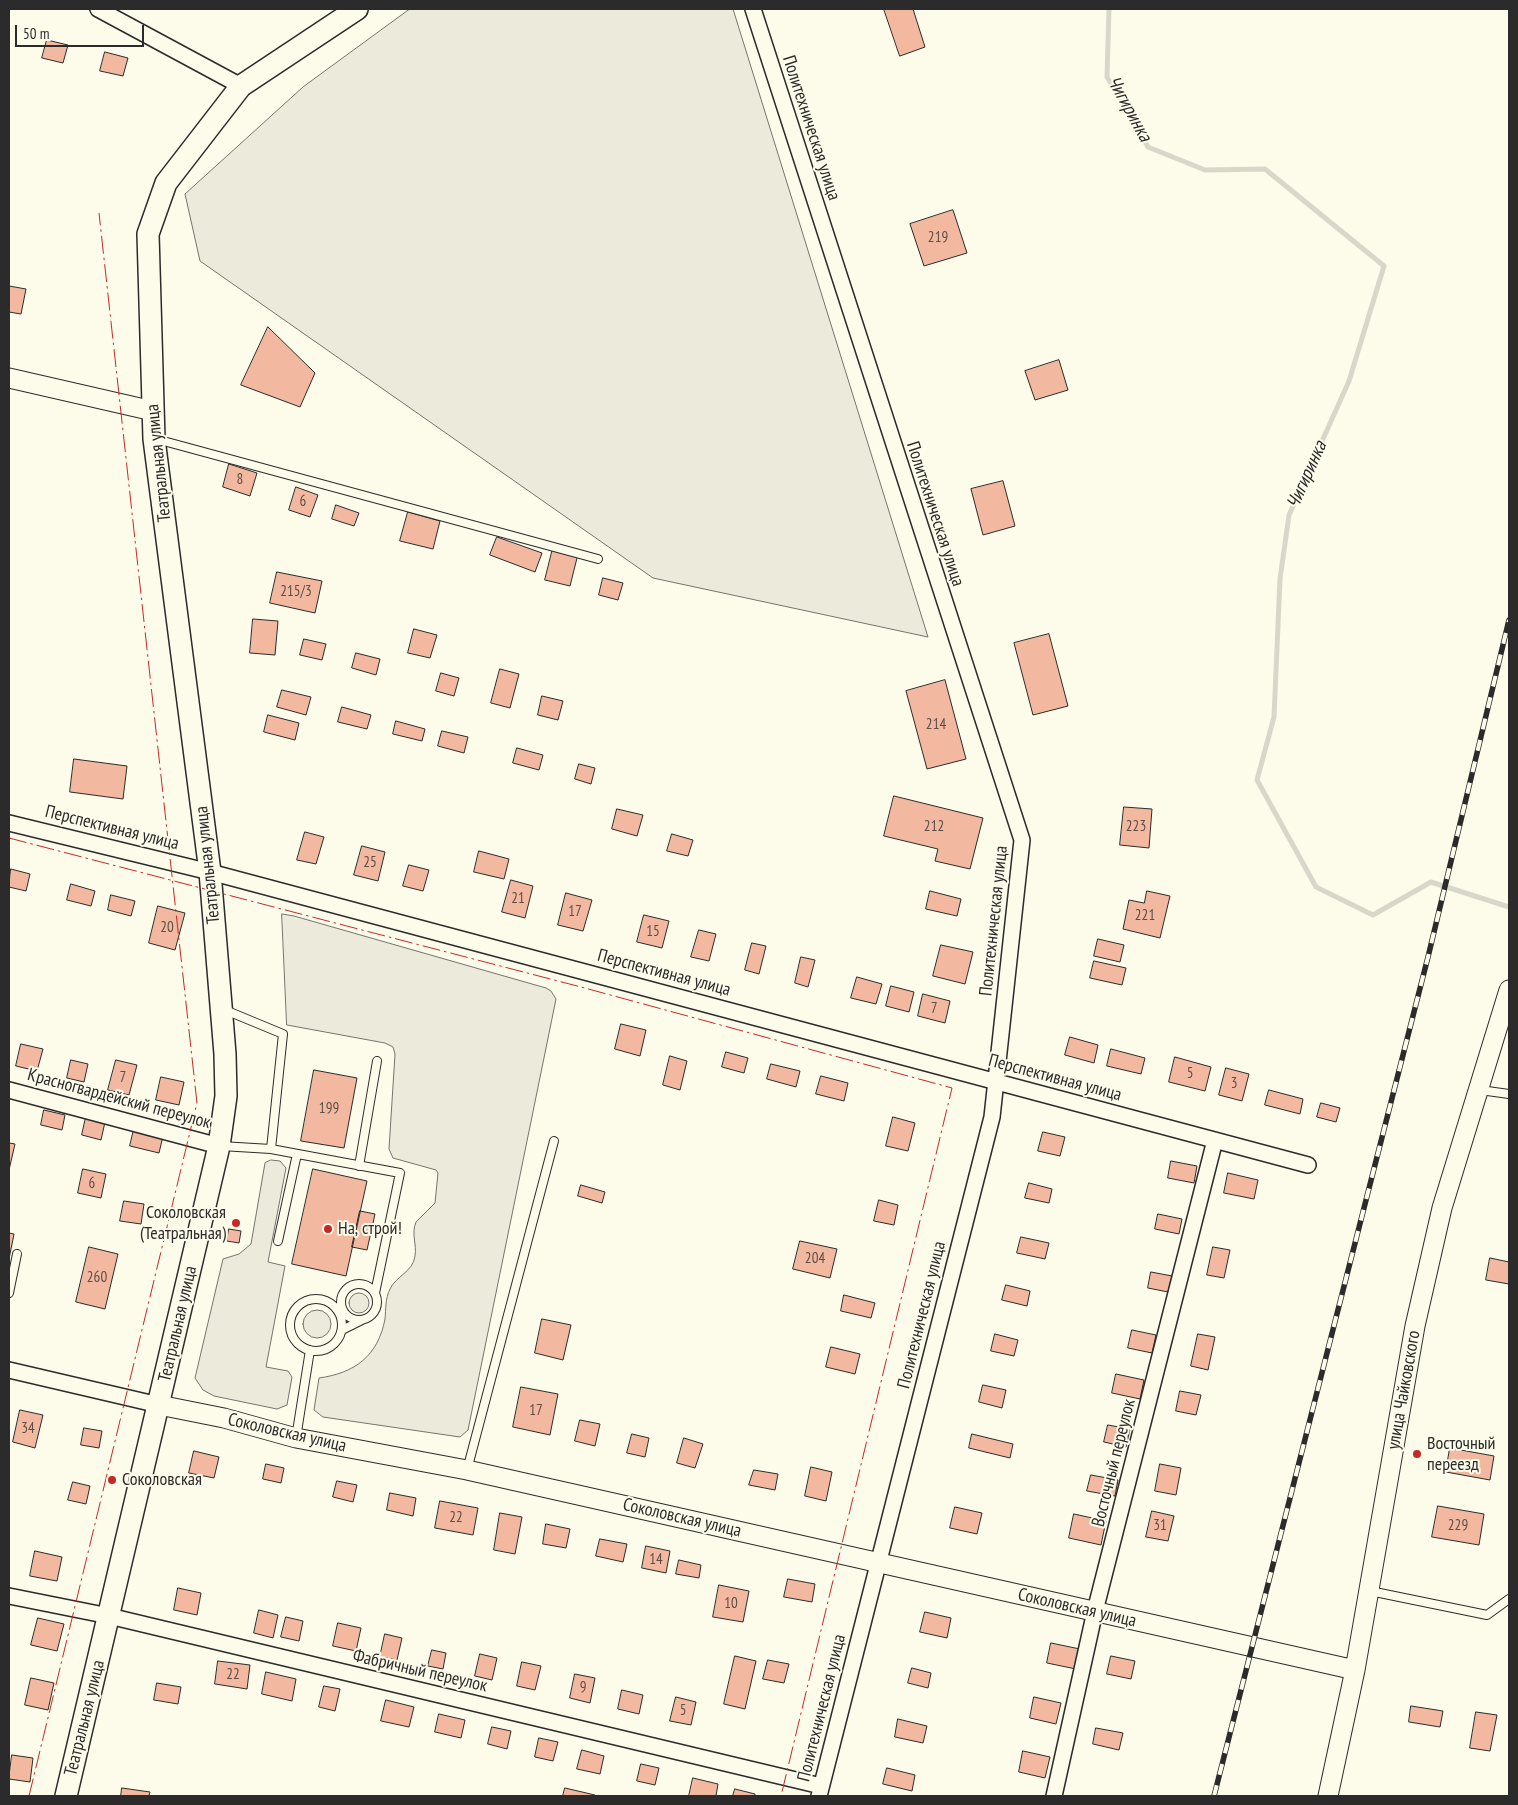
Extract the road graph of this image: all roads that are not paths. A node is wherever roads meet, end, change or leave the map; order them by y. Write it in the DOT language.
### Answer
graph roads {
  1 [pos="98,9"];
  2 [pos="356,9"];
  3 [pos="753,9"];
  4 [pos="241,86"];
  5 [pos="9,378"];
  6 [pos="153,411"];
  7 [pos="154,439"];
  8 [pos="598,559"];
  9 [pos="9,823"];
  10 [pos="210,872"];
  11 [pos="1509,990"];
  12 [pos="221,1008"];
  13 [pos="377,1061"];
  14 [pos="996,1081"];
  15 [pos="9,1090"];
  16 [pos="1480,1090"];
  17 [pos="1509,1094"];
  18 [pos="554,1140"];
  19 [pos="1215,1140"];
  20 [pos="219,1146"];
  21 [pos="271,1149"];
  22 [pos="298,1154"];
  23 [pos="359,1166"];
  24 [pos="1308,1166"];
  25 [pos="278,1241"];
  26 [pos="17,1254"];
  27 [pos="9,1293"];
  28 [pos="375,1293"];
  29 [pos="362,1320"];
  30 [pos="342,1330"];
  31 [pos="310,1350"];
  32 [pos="9,1370"];
  33 [pos="159,1405"];
  34 [pos="296,1438"];
  35 [pos="467,1470"];
  36 [pos="878,1563"];
  37 [pos="1370,1591"];
  38 [pos="9,1596"];
  39 [pos="1509,1599"];
  40 [pos="1095,1612"];
  41 [pos="109,1616"];
  42 [pos="1355,1670"];
  43 [pos="820,1791"];
  44 [pos="66,1796"];
  45 [pos="1054,1796"];
  46 [pos="1328,1796"];
  1 -- 4 [label="street"];
  2 -- 4 [label="main road, Театральная улица"];
  3 -- 14 [label="street, Политехническая улица"];
  4 -- 6 [label="main road, Театральная улица"];
  5 -- 6 [label="street"];
  6 -- 7 [label="main road, Театральная улица"];
  7 -- 8 [label="lane"];
  7 -- 10 [label="main road, Театральная улица"];
  9 -- 10 [label="street, Перспективная улица"];
  10 -- 12 [label="main road, Театральная улица"];
  10 -- 14 [label="street, Перспективная улица"];
  11 -- 16 [label="street, улица Чайковского"];
  12 -- 20 [label="main road, Театральная улица"];
  12 -- 21 [label="lane"];
  13 -- 23 [label="lane"];
  14 -- 19 [label="street, Перспективная улица"];
  14 -- 36 [label="street, Политехническая улица"];
  15 -- 20 [label="street, Красногвардейский переулок"];
  16 -- 17 [label="lane"];
  16 -- 37 [label="street, улица Чайковского"];
  18 -- 35 [label="lane"];
  19 -- 24 [label="street, Перспективная улица"];
  19 -- 40 [label="street, Восточный переулок"];
  20 -- 21 [label="lane"];
  20 -- 33 [label="main road, Театральная улица"];
  21 -- 22 [label="lane"];
  22 -- 23 [label="lane"];
  22 -- 25 [label="lane"];
  23 -- 28 [label="lane"];
  26 -- 27 [label="lane"];
  28 -- 29 [label="lane"];
  28 -- 29 [label="lane"];
  29 -- 30 [label="lane"];
  30 -- 31 [label="lane"];
  30 -- 31 [label="lane"];
  31 -- 34 [label="lane"];
  32 -- 33 [label="street, Соколовская улица"];
  33 -- 34 [label="street, Соколовская улица"];
  33 -- 41 [label="main road, Театральная улица"];
  34 -- 35 [label="street, Соколовская улица"];
  35 -- 36 [label="street, Соколовская улица"];
  36 -- 40 [label="street, Соколовская улица"];
  36 -- 43 [label="street, Политехническая улица"];
  37 -- 39 [label="lane"];
  37 -- 42 [label="street, улица Чайковского"];
  38 -- 41 [label="street, Фабричный переулок"];
  40 -- 42 [label="street, Соколовская улица"];
  40 -- 45 [label="street, Восточный переулок"];
  41 -- 43 [label="street, Фабричный переулок"];
  41 -- 44 [label="main road, Театральная улица"];
  42 -- 46 [label="street, улица Чайковского"];
}
